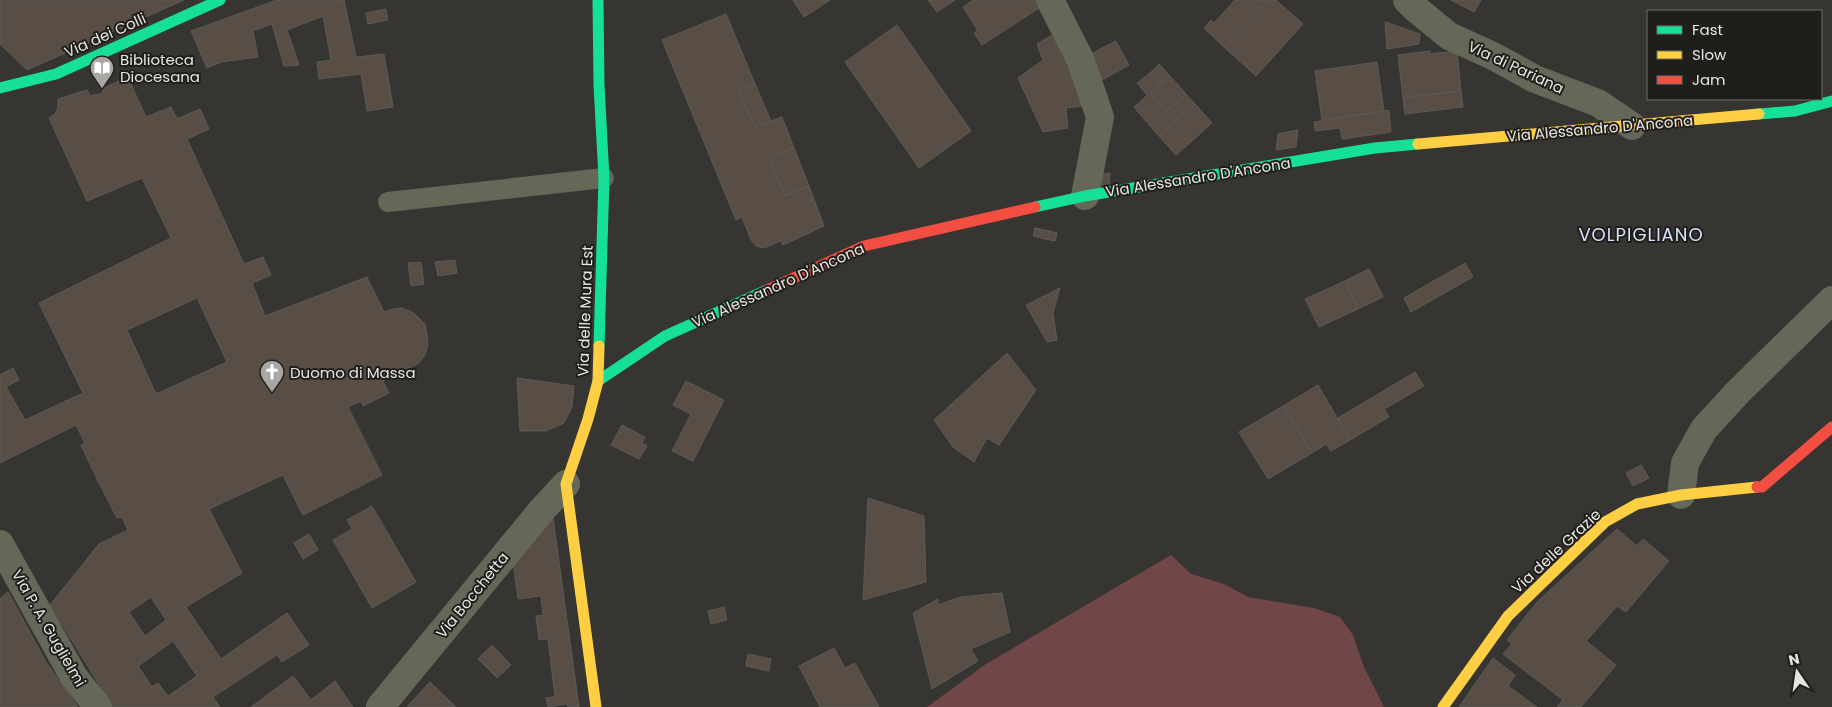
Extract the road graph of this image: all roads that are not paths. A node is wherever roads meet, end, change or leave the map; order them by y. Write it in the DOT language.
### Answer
graph roads {
  1 [pos="220,0"];
  2 [pos="598,0"];
  3 [pos="1050,0"];
  4 [pos="1407,0"];
  5 [pos="0,88"];
  6 [pos="1832,101"];
  7 [pos="1632,126"];
  8 [pos="604,178"];
  9 [pos="1085,196"];
  10 [pos="388,202"];
  11 [pos="1832,300"];
  12 [pos="598,381"];
  13 [pos="1832,427"];
  14 [pos="566,484"];
  15 [pos="1681,495"];
  16 [pos="1,548"];
  17 [pos="98,707"];
  18 [pos="380,707"];
  19 [pos="596,707"];
  20 [pos="1443,707"];
  1 -- 5 [label="street, Via dei Colli"];
  2 -- 8 [label="street, Via delle Mura Est"];
  3 -- 9 [label="street"];
  4 -- 7 [label="street, Via di Pariana"];
  6 -- 7 [label="street, Via Alessandro D'Ancona"];
  7 -- 9 [label="street, Via Alessandro D'Ancona"];
  8 -- 10 [label="lane"];
  8 -- 12 [label="street, Via delle Mura Est"];
  9 -- 12 [label="street, Via Alessandro D'Ancona"];
  11 -- 15 [label="street"];
  12 -- 14 [label="street, Via delle Mura Est"];
  13 -- 15 [label="street, Via delle Grazie"];
  14 -- 18 [label="street, Via Bocchetta"];
  14 -- 19 [label="street, Via delle Mura Est"];
  15 -- 20 [label="street, Via delle Grazie"];
  16 -- 17 [label="street, Via P. A. Guglielmi"];
}
